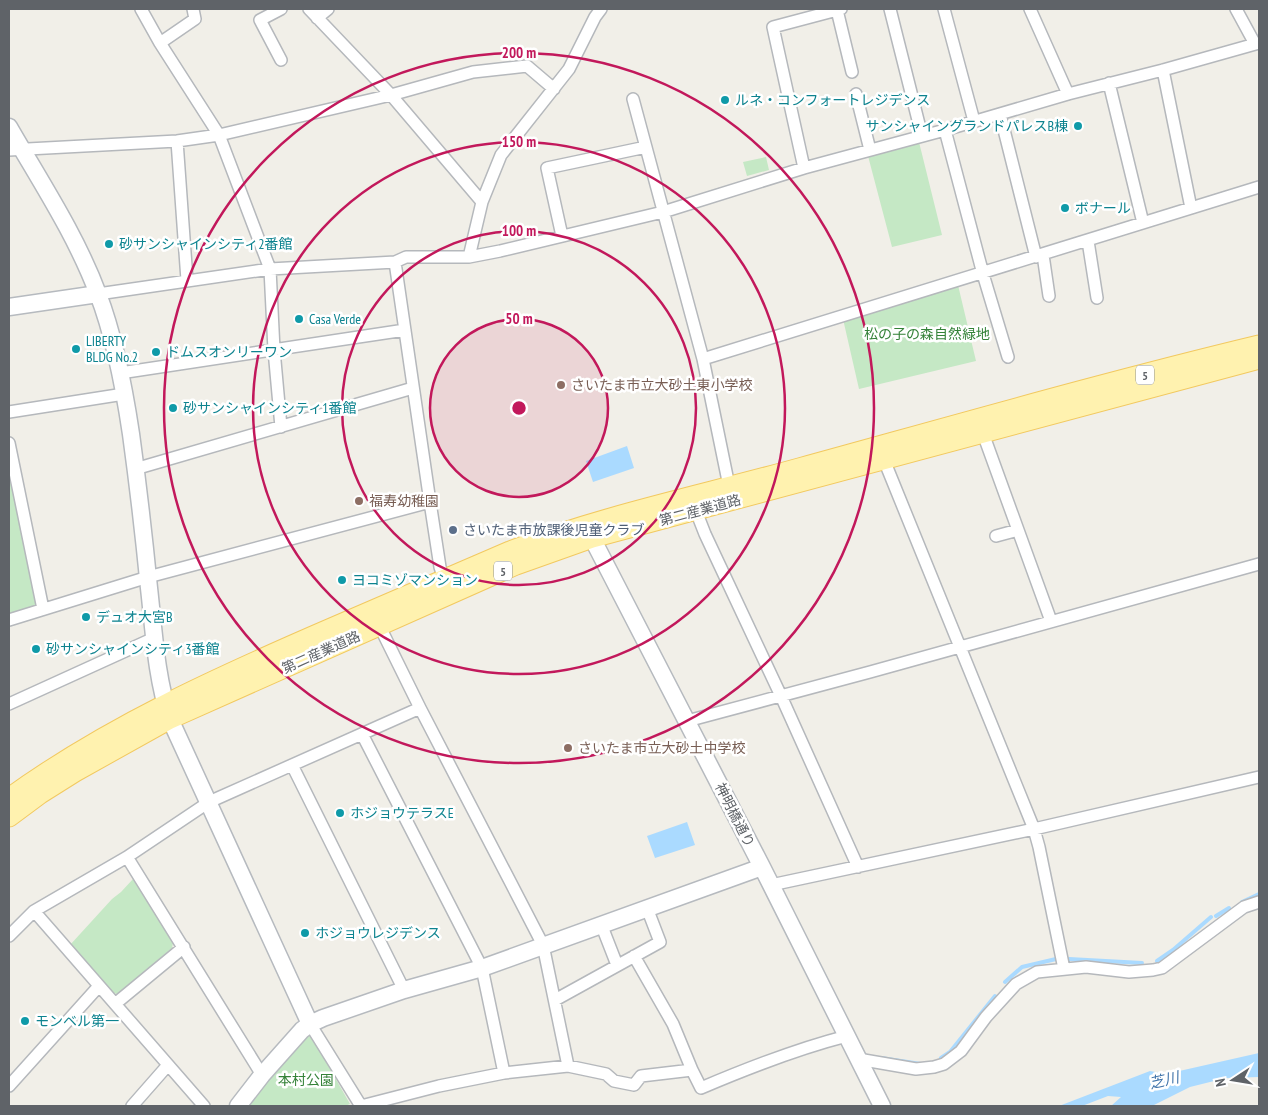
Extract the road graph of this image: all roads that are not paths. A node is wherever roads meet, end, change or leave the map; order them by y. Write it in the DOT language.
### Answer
graph roads {
  1 [pos="141,9"];
  2 [pos="193,9"];
  3 [pos="281,9"];
  4 [pos="308,9"];
  5 [pos="328,9"];
  6 [pos="793,9"];
  7 [pos="839,9"];
  8 [pos="890,9"];
  9 [pos="944,9"];
  10 [pos="1030,9"];
  11 [pos="1236,9"];
  12 [pos="595,11"];
  13 [pos="318,18"];
  14 [pos="798,20"];
  15 [pos="1257,43"];
  16 [pos="160,44"];
  17 [pos="281,60"];
  18 [pos="1163,70"];
  19 [pos="852,72"];
  20 [pos="1110,84"];
  21 [pos="554,89"];
  22 [pos="856,94"];
  23 [pos="1068,94"];
  24 [pos="391,96"];
  25 [pos="633,99"];
  26 [pos="1000,114"];
  27 [pos="974,121"];
  28 [pos="9,127"];
  29 [pos="945,130"];
  30 [pos="219,135"];
  31 [pos="922,136"];
  32 [pos="177,141"];
  33 [pos="646,147"];
  34 [pos="15,150"];
  35 [pos="870,150"];
  36 [pos="804,168"];
  37 [pos="1259,187"];
  38 [pos="482,202"];
  39 [pos="1191,208"];
  40 [pos="663,212"];
  41 [pos="1143,223"];
  42 [pos="562,236"];
  43 [pos="1088,240"];
  44 [pos="469,256"];
  45 [pos="1040,256"];
  46 [pos="395,262"];
  47 [pos="270,269"];
  48 [pos="983,274"];
  49 [pos="187,280"];
  50 [pos="98,294"];
  51 [pos="1049,296"];
  52 [pos="1098,298"];
  53 [pos="9,307"];
  54 [pos="405,330"];
  55 [pos="1259,345"];
  56 [pos="274,350"];
  57 [pos="1008,357"];
  58 [pos="1259,359"];
  59 [pos="703,360"];
  60 [pos="120,373"];
  61 [pos="413,388"];
  62 [pos="124,394"];
  63 [pos="9,412"];
  64 [pos="981,426"];
  65 [pos="280,427"];
  66 [pos="9,443"];
  67 [pos="884,460"];
  68 [pos="135,469"];
  69 [pos="729,486"];
  70 [pos="430,502"];
  71 [pos="696,511"];
  72 [pos="1018,530"];
  73 [pos="590,531"];
  74 [pos="996,536"];
  75 [pos="1259,564"];
  76 [pos="148,576"];
  77 [pos="444,579"];
  78 [pos="42,609"];
  79 [pos="9,620"];
  80 [pos="1051,622"];
  81 [pos="379,625"];
  82 [pos="154,638"];
  83 [pos="961,646"];
  84 [pos="781,696"];
  85 [pos="9,704"];
  86 [pos="420,708"];
  87 [pos="168,711"];
  88 [pos="687,721"];
  89 [pos="362,734"];
  90 [pos="292,765"];
  91 [pos="1259,777"];
  92 [pos="9,798"];
  93 [pos="209,802"];
  94 [pos="9,817"];
  95 [pos="1034,829"];
  96 [pos="127,857"];
  97 [pos="762,867"];
  98 [pos="858,867"];
  99 [pos="771,885"];
  100 [pos="1259,902"];
  101 [pos="646,908"];
  102 [pos="34,911"];
  103 [pos="601,924"];
  104 [pos="9,936"];
  105 [pos="544,945"];
  106 [pos="184,947"];
  107 [pos="634,956"];
  108 [pos="617,965"];
  109 [pos="482,968"];
  110 [pos="1064,969"];
  111 [pos="99,986"];
  112 [pos="404,990"];
  113 [pos="555,1000"];
  114 [pos="115,1004"];
  115 [pos="310,1024"];
  116 [pos="847,1036"];
  117 [pos="858,1059"];
  118 [pos="168,1065"];
  119 [pos="568,1066"];
  120 [pos="692,1070"];
  121 [pos="504,1073"];
  122 [pos="262,1075"];
  123 [pos="9,1086"];
  124 [pos="132,1106"];
  125 [pos="204,1106"];
  126 [pos="238,1106"];
  127 [pos="361,1106"];
  128 [pos="882,1106"];
  1 -- 16 [label="street"];
  2 -- 16 [label="street"];
  3 -- 17 [label="street"];
  4 -- 13 [label="street"];
  5 -- 13 [label="street"];
  6 -- 14 [label="street"];
  7 -- 14 [label="street"];
  7 -- 19 [label="street"];
  8 -- 31 [label="street"];
  9 -- 27 [label="street"];
  10 -- 23 [label="street"];
  11 -- 15 [label="street"];
  12 -- 21 [label="street"];
  13 -- 24 [label="street"];
  14 -- 36 [label="street"];
  15 -- 18 [label="street"];
  16 -- 30 [label="street"];
  18 -- 20 [label="street"];
  18 -- 39 [label="street"];
  20 -- 23 [label="street"];
  20 -- 41 [label="street"];
  21 -- 24 [label="street"];
  21 -- 38 [label="street"];
  22 -- 35 [label="street"];
  23 -- 26 [label="street"];
  24 -- 30 [label="street"];
  24 -- 38 [label="street"];
  25 -- 33 [label="street"];
  26 -- 27 [label="street"];
  26 -- 45 [label="street"];
  27 -- 29 [label="street"];
  28 -- 34 [label="street"];
  29 -- 31 [label="street"];
  29 -- 48 [label="street"];
  30 -- 32 [label="street"];
  30 -- 47 [label="street"];
  31 -- 35 [label="street"];
  32 -- 34 [label="street"];
  32 -- 49 [label="street"];
  33 -- 40 [label="street"];
  33 -- 42 [label="street"];
  34 -- 50 [label="street"];
  35 -- 36 [label="street"];
  36 -- 40 [label="street"];
  37 -- 39 [label="street"];
  38 -- 44 [label="street"];
  39 -- 41 [label="street"];
  40 -- 42 [label="street"];
  40 -- 59 [label="street"];
  41 -- 43 [label="street"];
  42 -- 44 [label="street"];
  43 -- 45 [label="street"];
  43 -- 52 [label="street"];
  44 -- 46 [label="street"];
  45 -- 48 [label="street"];
  45 -- 51 [label="street"];
  46 -- 47 [label="street"];
  46 -- 54 [label="street"];
  47 -- 49 [label="street"];
  47 -- 56 [label="street"];
  48 -- 57 [label="street"];
  48 -- 59 [label="street"];
  49 -- 50 [label="street"];
  50 -- 53 [label="street"];
  50 -- 60 [label="street"];
  54 -- 56 [label="street"];
  54 -- 61 [label="street"];
  55 -- 64 [label="main road, 第二産業道路 / 5"];
  56 -- 60 [label="street"];
  56 -- 65 [label="street"];
  58 -- 64 [label="main road, 第二産業道路 / 5"];
  59 -- 69 [label="street"];
  60 -- 62 [label="street"];
  61 -- 65 [label="street"];
  61 -- 70 [label="street"];
  62 -- 63 [label="street"];
  62 -- 68 [label="street"];
  64 -- 67 [label="main road, 第二産業道路 / 5"];
  64 -- 69 [label="main road, 第二産業道路 / 5"];
  64 -- 72 [label="street"];
  65 -- 68 [label="street"];
  66 -- 78 [label="street"];
  67 -- 71 [label="main road, 第二産業道路 / 5"];
  67 -- 83 [label="street"];
  68 -- 76 [label="street"];
  69 -- 73 [label="main road, 第二産業道路 / 5"];
  70 -- 76 [label="street"];
  70 -- 77 [label="street"];
  71 -- 73 [label="main road, 第二産業道路 / 5"];
  71 -- 84 [label="street"];
  72 -- 74 [label="street"];
  72 -- 80 [label="street"];
  73 -- 77 [label="main road, 第二産業道路 / 5"];
  73 -- 81 [label="main road, 第二産業道路 / 5"];
  73 -- 88 [label="street, 神明橋通り"];
  75 -- 80 [label="street"];
  76 -- 78 [label="street"];
  76 -- 82 [label="street"];
  77 -- 87 [label="main road, 第二産業道路 / 5"];
  78 -- 79 [label="street"];
  80 -- 83 [label="street"];
  81 -- 86 [label="street"];
  81 -- 87 [label="main road, 第二産業道路 / 5"];
  82 -- 85 [label="street"];
  82 -- 87 [label="street"];
  83 -- 84 [label="street"];
  83 -- 95 [label="street"];
  84 -- 88 [label="street"];
  84 -- 98 [label="street"];
  86 -- 89 [label="street"];
  86 -- 105 [label="street"];
  87 -- 92 [label="main road, 第二産業道路 / 5"];
  87 -- 93 [label="street"];
  87 -- 94 [label="main road, 第二産業道路 / 5"];
  88 -- 97 [label="street, 神明橋通り"];
  89 -- 90 [label="street"];
  89 -- 109 [label="street"];
  90 -- 93 [label="street"];
  90 -- 112 [label="street"];
  91 -- 95 [label="street"];
  93 -- 96 [label="street"];
  93 -- 115 [label="street"];
  95 -- 98 [label="street"];
  95 -- 110 [label="street"];
  96 -- 102 [label="street"];
  96 -- 106 [label="street"];
  97 -- 99 [label="street, 神明橋通り"];
  97 -- 101 [label="street"];
  98 -- 99 [label="street"];
  99 -- 116 [label="street, 神明橋通り"];
  100 -- 110 [label="street"];
  101 -- 103 [label="street"];
  101 -- 107 [label="street"];
  102 -- 104 [label="street"];
  102 -- 111 [label="street"];
  103 -- 105 [label="street"];
  103 -- 108 [label="street"];
  105 -- 109 [label="street"];
  105 -- 113 [label="street"];
  106 -- 114 [label="street"];
  106 -- 122 [label="street"];
  107 -- 108 [label="street"];
  107 -- 120 [label="street"];
  108 -- 113 [label="street"];
  109 -- 112 [label="street"];
  109 -- 121 [label="street"];
  110 -- 117 [label="street"];
  111 -- 114 [label="street"];
  111 -- 123 [label="street"];
  112 -- 115 [label="street"];
  113 -- 119 [label="street"];
  114 -- 118 [label="street"];
  115 -- 122 [label="street"];
  115 -- 127 [label="street"];
  116 -- 117 [label="street, 神明橋通り"];
  116 -- 120 [label="street"];
  117 -- 128 [label="street, 神明橋通り"];
  118 -- 124 [label="street"];
  118 -- 125 [label="street"];
  119 -- 120 [label="street"];
  119 -- 121 [label="street"];
  121 -- 127 [label="street"];
  122 -- 126 [label="street"];
}
